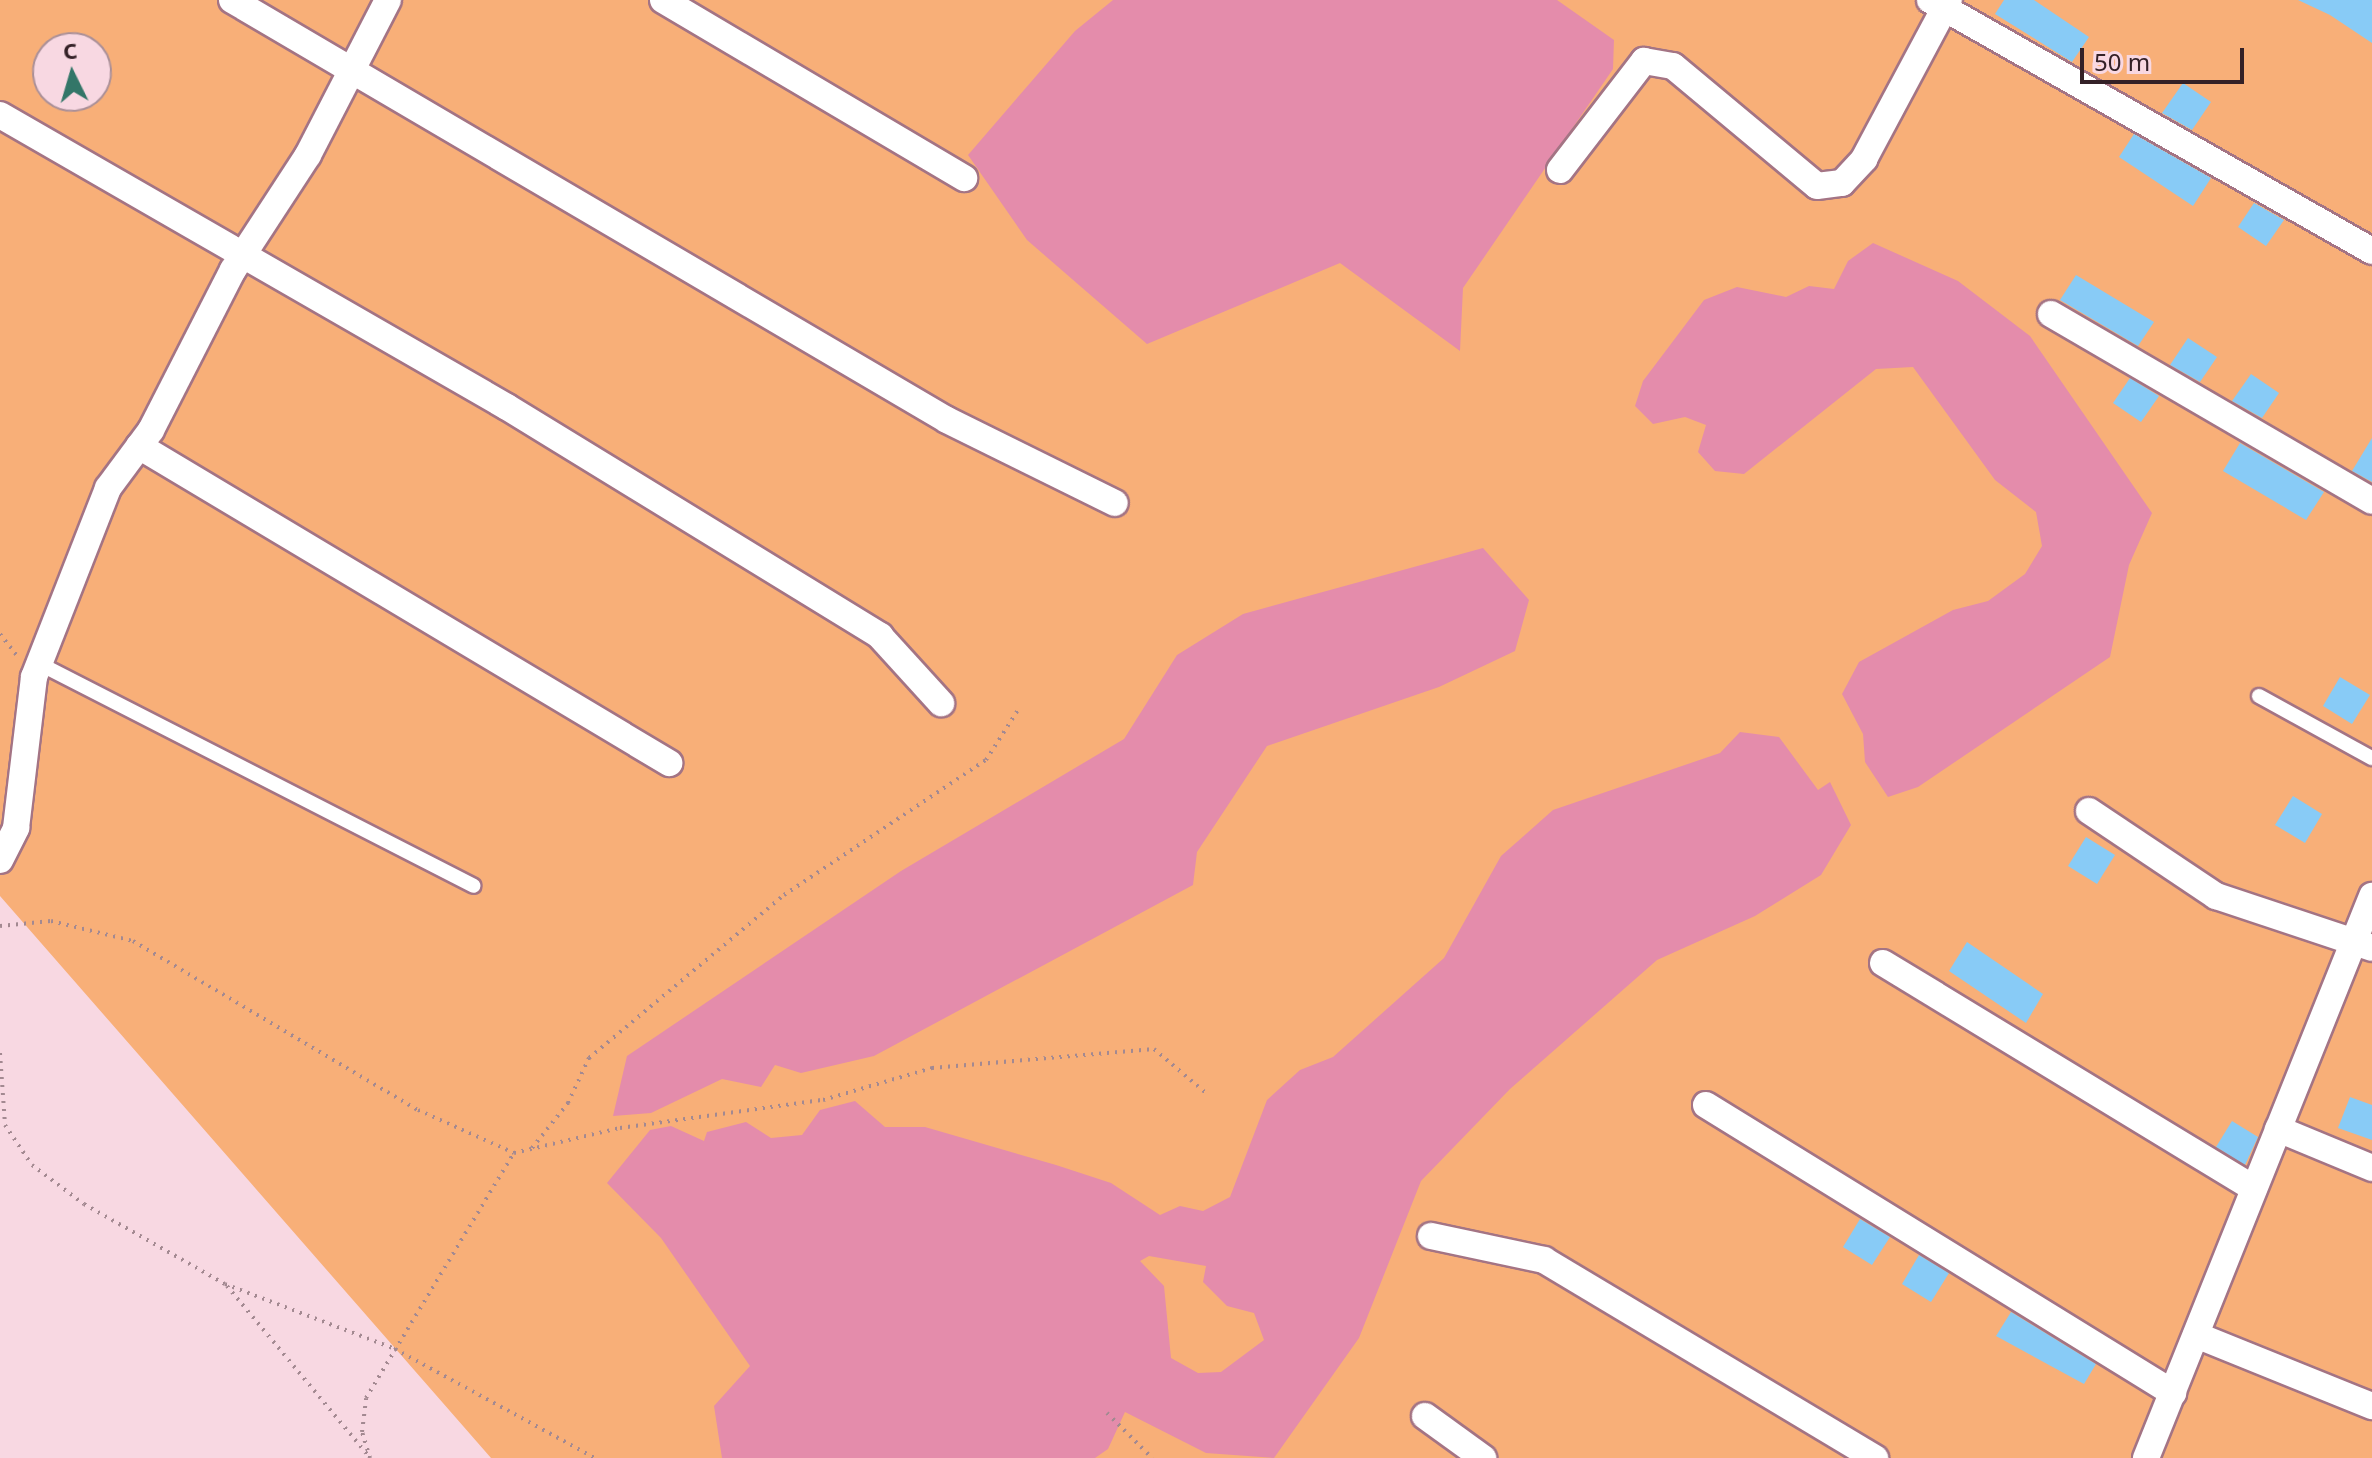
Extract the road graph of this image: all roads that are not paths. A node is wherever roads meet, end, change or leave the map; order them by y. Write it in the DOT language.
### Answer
graph roads {
  1 [pos="232,0"];
  2 [pos="388,0"];
  3 [pos="663,0"];
  4 [pos="1941,3"];
  5 [pos="348,69"];
  6 [pos="0,115"];
  7 [pos="1560,170"];
  8 [pos="964,178"];
  9 [pos="2372,251"];
  10 [pos="241,258"];
  11 [pos="2051,314"];
  12 [pos="139,446"];
  13 [pos="2372,501"];
  14 [pos="1115,503"];
  15 [pos="40,664"];
  16 [pos="2259,696"];
  17 [pos="941,703"];
  18 [pos="2372,758"];
  19 [pos="669,763"];
  20 [pos="2089,811"];
  21 [pos="0,860"];
  22 [pos="473,886"];
  23 [pos="2372,896"];
  24 [pos="2363,945"];
  25 [pos="1883,963"];
  26 [pos="1706,1105"];
  27 [pos="2278,1129"];
  28 [pos="2372,1168"];
  29 [pos="2254,1189"];
  30 [pos="1431,1236"];
  31 [pos="2196,1335"];
  32 [pos="2173,1393"];
  33 [pos="2372,1406"];
  34 [pos="1425,1416"];
  35 [pos="1483,1458"];
  36 [pos="1875,1458"];
  37 [pos="2146,1458"];
  1 -- 5 [label="street"];
  2 -- 5 [label="street"];
  3 -- 8 [label="street"];
  4 -- 7 [label="street"];
  4 -- 9 [label="street"];
  5 -- 10 [label="street"];
  5 -- 14 [label="street"];
  6 -- 10 [label="street"];
  10 -- 12 [label="street"];
  10 -- 17 [label="street"];
  11 -- 13 [label="street"];
  12 -- 15 [label="street"];
  12 -- 19 [label="street"];
  15 -- 21 [label="street"];
  15 -- 22 [label="lane"];
  16 -- 18 [label="lane"];
  20 -- 24 [label="street"];
  23 -- 24 [label="street"];
  24 -- 27 [label="street"];
  25 -- 29 [label="street"];
  26 -- 32 [label="street"];
  27 -- 28 [label="street"];
  27 -- 29 [label="street"];
  29 -- 31 [label="street"];
  30 -- 36 [label="street"];
  31 -- 32 [label="street"];
  31 -- 33 [label="street"];
  32 -- 37 [label="street"];
  34 -- 35 [label="street"];
}
